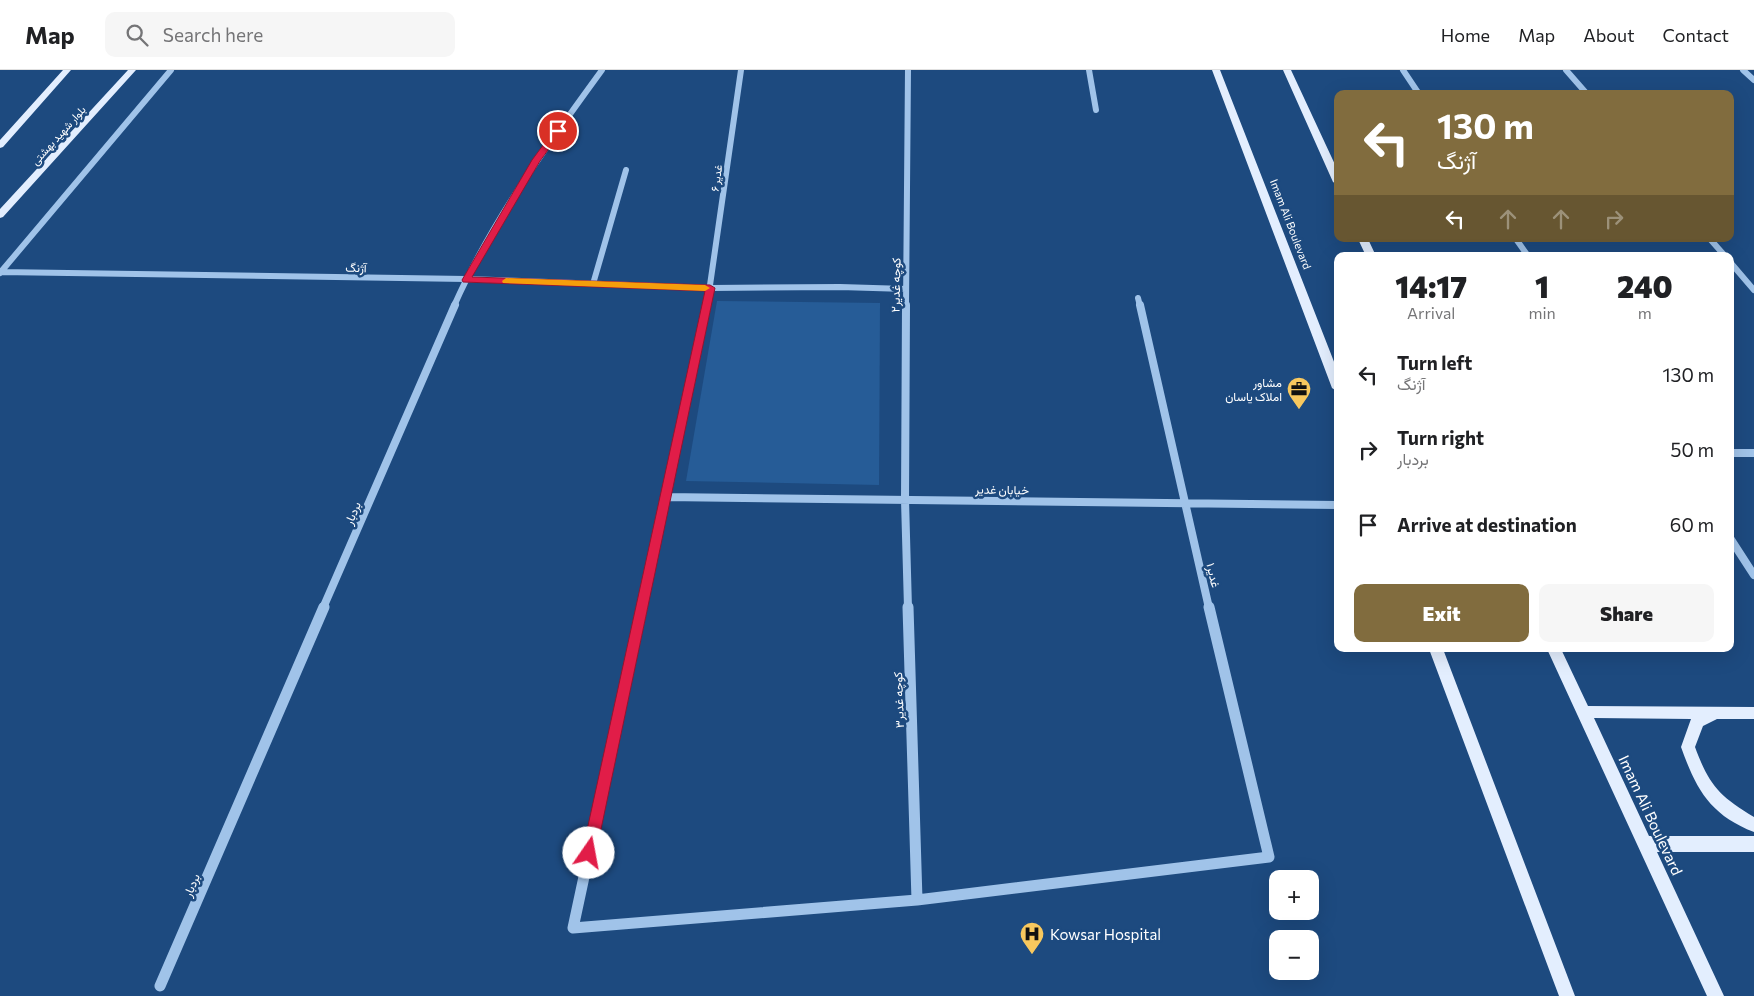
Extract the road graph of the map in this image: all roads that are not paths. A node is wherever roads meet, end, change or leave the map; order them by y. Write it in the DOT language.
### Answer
graph roads {
  1 [pos="67,70"];
  2 [pos="132,70"];
  3 [pos="171,70"];
  4 [pos="602,70"];
  5 [pos="741,70"];
  6 [pos="908,70"];
  7 [pos="1089,70"];
  8 [pos="1216,70"];
  9 [pos="1286,70"];
  10 [pos="1403,70"];
  11 [pos="1566,70"];
  12 [pos="1743,70"];
  13 [pos="1754,80"];
  14 [pos="1416,90"];
  15 [pos="1584,90"];
  16 [pos="1096,110"];
  17 [pos="0,145"];
  18 [pos="626,170"];
  19 [pos="1334,173"];
  20 [pos="0,215"];
  21 [pos="1713,242"];
  22 [pos="1721,252"];
  23 [pos="1734,267"];
  24 [pos="0,273"];
  25 [pos="466,280"];
  26 [pos="593,284"];
  27 [pos="710,288"];
  28 [pos="906,289"];
  29 [pos="1754,290"];
  30 [pos="1138,298"];
  31 [pos="1334,378"];
  32 [pos="1734,452"];
  33 [pos="1754,453"];
  34 [pos="666,497"];
  35 [pos="905,500"];
  36 [pos="1184,505"];
  37 [pos="1334,505"];
  38 [pos="1734,544"];
  39 [pos="1754,575"];
  40 [pos="1437,652"];
  41 [pos="1555,652"];
  42 [pos="1584,712"];
  43 [pos="1715,712"];
  44 [pos="1754,713"];
  45 [pos="1754,825"];
  46 [pos="1645,844"];
  47 [pos="1754,844"];
  48 [pos="1268,857"];
  49 [pos="917,900"];
  50 [pos="573,928"];
  51 [pos="160,986"];
  52 [pos="1567,996"];
  53 [pos="1716,996"];
  1 -- 17 [label="main road"];
  2 -- 20 [label="main road, بلوار شهید بهشتی"];
  3 -- 24 [label="street"];
  4 -- 25 [label="street, بردبار"];
  5 -- 27 [label="street, غدیر ۶"];
  6 -- 28 [label="street, کوچه غدیر۲"];
  7 -- 16 [label="street"];
  8 -- 31 [label="main road, Imam Ali Boulevard"];
  9 -- 19 [label="main road"];
  10 -- 14 [label="street"];
  11 -- 15 [label="street"];
  12 -- 13 [label="street"];
  18 -- 26 [label="street"];
  21 -- 22 [label="street"];
  23 -- 29 [label="street"];
  24 -- 25 [label="street, آژنگ"];
  25 -- 26 [label="street, آژنگ"];
  25 -- 51 [label="street, بردبار"];
  26 -- 27 [label="street, آژنگ"];
  27 -- 28 [label="street"];
  27 -- 34 [label="street, غدیر ۶"];
  28 -- 35 [label="street, کوچه غدیر۲"];
  30 -- 36 [label="street, غدیر۱"];
  32 -- 33 [label="street"];
  34 -- 35 [label="street, خیابان غدیر"];
  34 -- 50 [label="street, غدیر ۶"];
  35 -- 36 [label="street, خیابان غدیر"];
  35 -- 49 [label="street, کوچه غدیر۳"];
  36 -- 37 [label="street, خیابان غدیر"];
  36 -- 48 [label="street, غدیر۱"];
  38 -- 39 [label="street"];
  40 -- 52 [label="main road"];
  41 -- 42 [label="main road, Imam Ali Boulevard"];
  42 -- 43 [label="main road"];
  42 -- 46 [label="main road, Imam Ali Boulevard"];
  43 -- 44 [label="main road"];
  43 -- 45 [label="main road"];
  46 -- 47 [label="main road"];
  46 -- 53 [label="main road, Imam Ali Boulevard"];
  48 -- 49 [label="street"];
  49 -- 50 [label="street"];
}
